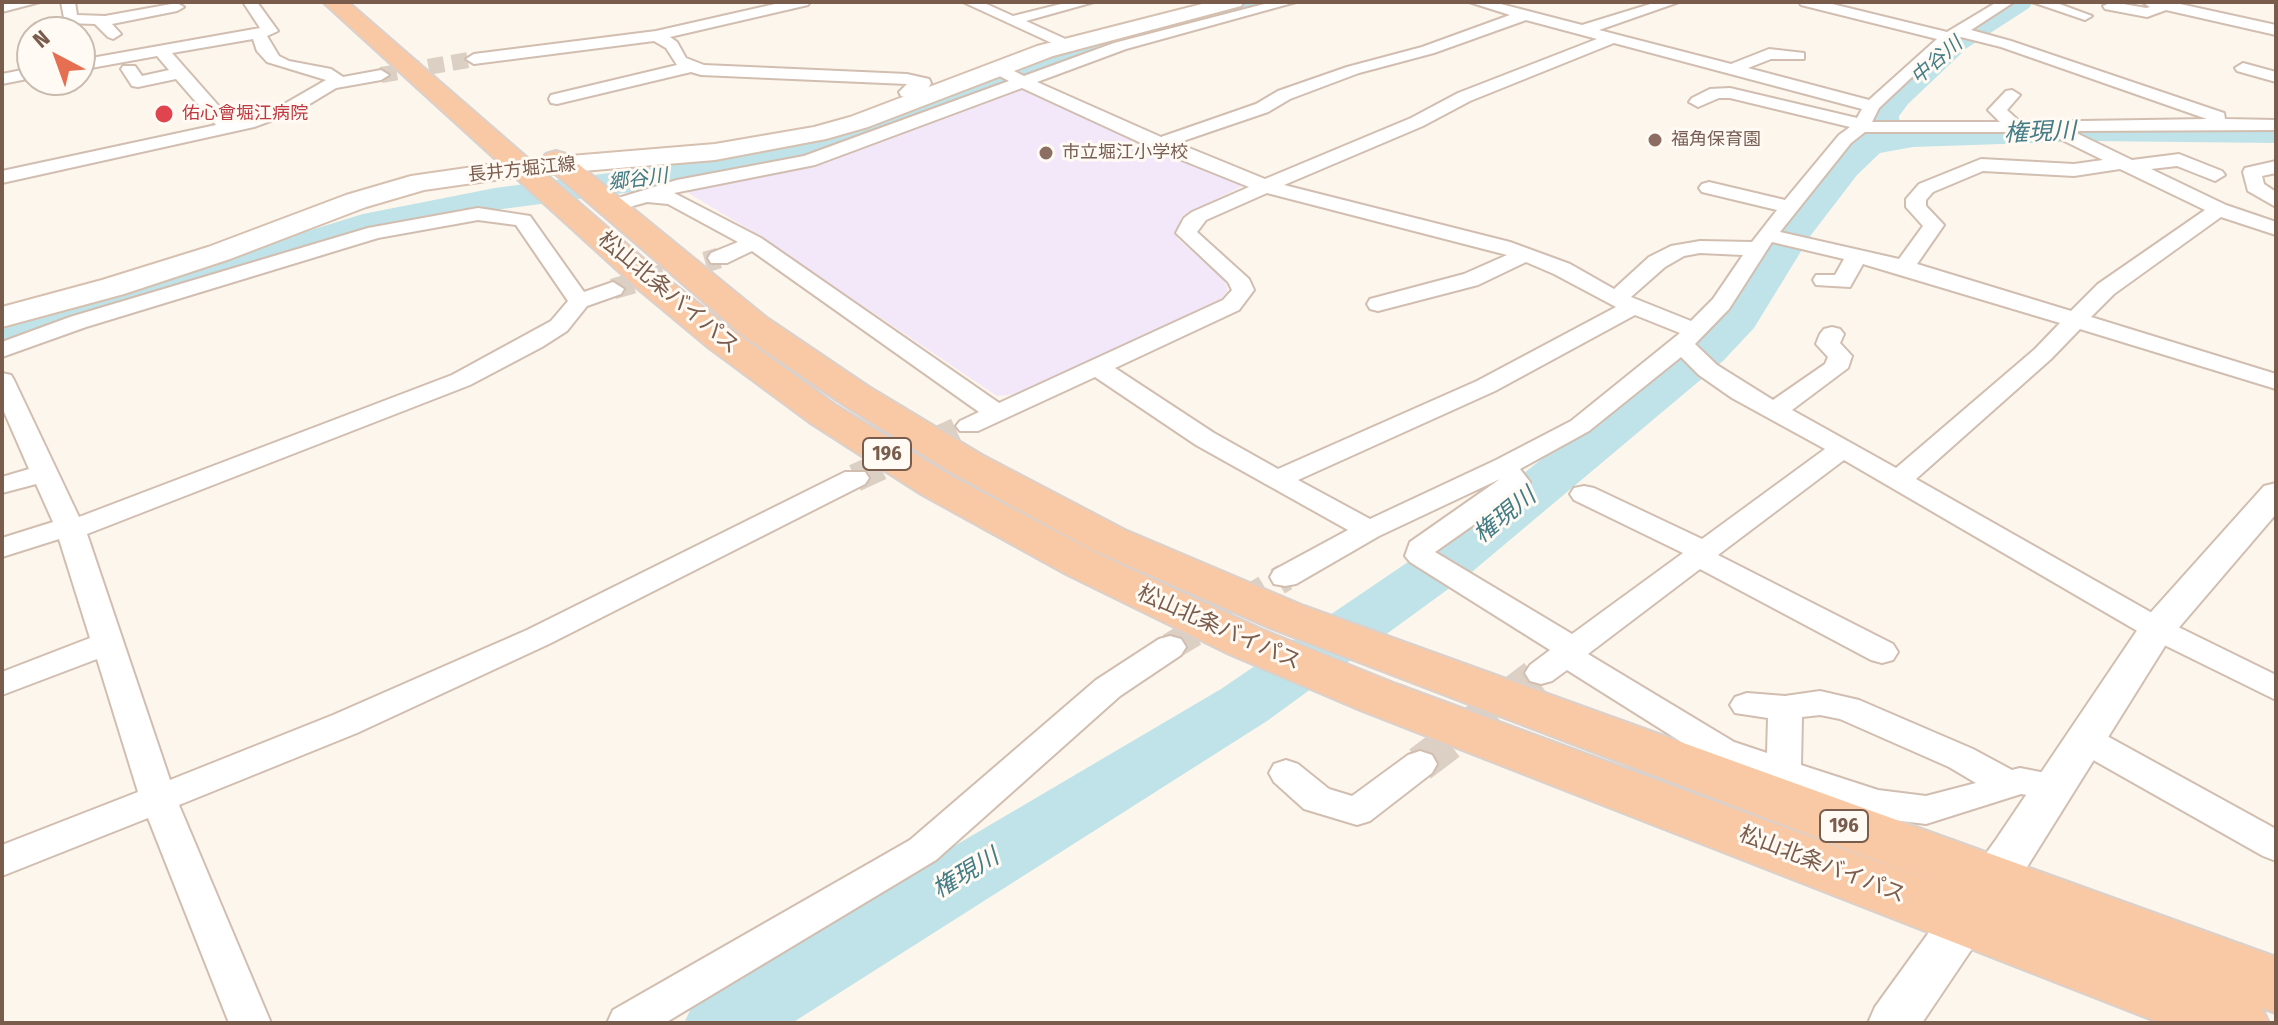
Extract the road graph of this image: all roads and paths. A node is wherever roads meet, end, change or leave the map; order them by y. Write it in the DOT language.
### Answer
graph roads {
  1 [pos="33,2"];
  2 [pos="68,2"];
  3 [pos="250,2"];
  4 [pos="334,2"];
  5 [pos="362,2"];
  6 [pos="803,2"];
  7 [pos="970,2"];
  8 [pos="1087,2"];
  9 [pos="1231,2"];
  10 [pos="1289,2"];
  11 [pos="1476,2"];
  12 [pos="1672,2"];
  13 [pos="1806,2"];
  14 [pos="2007,2"];
  15 [pos="2039,2"];
  16 [pos="2149,2"];
  17 [pos="2166,5"];
  18 [pos="2110,6"];
  19 [pos="177,7"];
  20 [pos="2,8"];
  21 [pos="2258,12"];
  22 [pos="1527,14"];
  23 [pos="2085,16"];
  24 [pos="2276,16"];
  25 [pos="1013,20"];
  26 [pos="103,21"];
  27 [pos="211,21"];
  28 [pos="1586,29"];
  29 [pos="2276,30"];
  30 [pos="258,33"];
  31 [pos="1959,34"];
  32 [pos="113,35"];
  33 [pos="656,36"];
  34 [pos="1615,37"];
  35 [pos="229,39"];
  36 [pos="1067,45"];
  37 [pos="161,51"];
  38 [pos="1798,56"];
  39 [pos="474,59"];
  40 [pos="96,62"];
  41 [pos="691,67"];
  42 [pos="2243,68"];
  43 [pos="129,69"];
  44 [pos="1733,69"];
  45 [pos="180,73"];
  46 [pos="1010,74"];
  47 [pos="381,75"];
  48 [pos="2276,77"];
  49 [pos="331,84"];
  50 [pos="2012,95"];
  51 [pos="922,97"];
  52 [pos="557,99"];
  53 [pos="1698,102"];
  54 [pos="1872,106"];
  55 [pos="491,108"];
  56 [pos="2242,125"];
  57 [pos="2276,125"];
  58 [pos="1865,127"];
  59 [pos="2049,127"];
  60 [pos="228,128"];
  61 [pos="2017,128"];
  62 [pos="1158,144"];
  63 [pos="2218,155"];
  64 [pos="531,164"];
  65 [pos="2125,164"];
  66 [pos="2276,167"];
  67 [pos="2252,172"];
  68 [pos="2215,175"];
  69 [pos="2,177"];
  70 [pos="1720,185"];
  71 [pos="1264,186"];
  72 [pos="588,192"];
  73 [pos="2276,201"];
  74 [pos="1790,207"];
  75 [pos="2219,209"];
  76 [pos="523,220"];
  77 [pos="1502,229"];
  78 [pos="2276,229"];
  79 [pos="1677,239"];
  80 [pos="1767,241"];
  81 [pos="754,242"];
  82 [pos="1700,247"];
  83 [pos="1519,252"];
  84 [pos="1857,256"];
  85 [pos="719,258"];
  86 [pos="1904,267"];
  87 [pos="1417,274"];
  88 [pos="1824,280"];
  89 [pos="1441,285"];
  90 [pos="613,289"];
  91 [pos="579,301"];
  92 [pos="1624,303"];
  93 [pos="1378,304"];
  94 [pos="2,317"];
  95 [pos="2076,318"];
  96 [pos="1832,334"];
  97 [pos="1693,348"];
  98 [pos="2,350"];
  99 [pos="1097,367"];
  100 [pos="2,380"];
  101 [pos="2276,382"];
  102 [pos="1775,410"];
  103 [pos="997,413"];
  104 [pos="12,424"];
  105 [pos="969,426"];
  106 [pos="1843,448"];
  107 [pos="1505,466"];
  108 [pos="45,473"];
  109 [pos="855,478"];
  110 [pos="1277,479"];
  111 [pos="1898,480"];
  112 [pos="2,485"];
  113 [pos="2276,493"];
  114 [pos="1584,494"];
  115 [pos="70,528"];
  116 [pos="1369,530"];
  117 [pos="2,548"];
  118 [pos="1700,554"];
  119 [pos="1272,612"];
  120 [pos="2157,629"];
  121 [pos="107,643"];
  122 [pos="1170,647"];
  123 [pos="1882,652"];
  124 [pos="1560,659"];
  125 [pos="2,684"];
  126 [pos="2276,689"];
  127 [pos="1747,705"];
  128 [pos="1785,708"];
  129 [pos="2084,739"];
  130 [pos="1420,764"];
  131 [pos="1784,772"];
  132 [pos="1286,773"];
  133 [pos="2009,785"];
  134 [pos="2054,786"];
  135 [pos="158,798"];
  136 [pos="2276,846"];
  137 [pos="2,861"];
  138 [pos="1979,900"];
  139 [pos="2276,985"];
  140 [pos="250,1023"];
  141 [pos="628,1023"];
  142 [pos="1893,1023"];
  143 [pos="2236,1023"];
  1 -- 20 [label="street"];
  2 -- 26 [label="street"];
  3 -- 30 [label="street"];
  4 -- 64 [label="highway, 松山北条バイパス / 196"];
  5 -- 55 [label="highway"];
  6 -- 33 [label="street"];
  7 -- 25 [label="street"];
  8 -- 25 [label="street"];
  9 -- 36 [label="main road, 長井方堀江線"];
  10 -- 46 [label="street"];
  11 -- 22 [label="street"];
  12 -- 28 [label="street"];
  13 -- 31 [label="street"];
  14 -- 31 [label="street"];
  15 -- 23 [label="street"];
  16 -- 17 [label="street"];
  17 -- 18 [label="street"];
  17 -- 29 [label="street"];
  19 -- 26 [label="street"];
  21 -- 24 [label="street"];
  22 -- 28 [label="street"];
  22 -- 62 [label="street"];
  25 -- 36 [label="street"];
  26 -- 32 [label="street"];
  27 -- 35 [label="street"];
  28 -- 34 [label="street"];
  30 -- 35 [label="street"];
  30 -- 49 [label="street"];
  31 -- 54 [label="street"];
  31 -- 56 [label="street"];
  33 -- 39 [label="street"];
  33 -- 41 [label="street"];
  34 -- 44 [label="street"];
  34 -- 71 [label="street"];
  35 -- 37 [label="street"];
  36 -- 46 [label="main road, 長井方堀江線"];
  37 -- 40 [label="street"];
  37 -- 45 [label="street"];
  38 -- 44 [label="street"];
  41 -- 51 [label="street"];
  41 -- 52 [label="street"];
  42 -- 48 [label="street"];
  43 -- 45 [label="street"];
  44 -- 54 [label="street"];
  45 -- 60 [label="street"];
  46 -- 51 [label="main road, 長井方堀江線"];
  46 -- 62 [label="street"];
  46 -- 72 [label="street"];
  47 -- 49 [label="street"];
  49 -- 60 [label="street"];
  50 -- 61 [label="street"];
  51 -- 72 [label="main road, 長井方堀江線"];
  53 -- 58 [label="street"];
  54 -- 58 [label="street"];
  56 -- 57 [label="street"];
  56 -- 59 [label="street"];
  58 -- 61 [label="street"];
  58 -- 74 [label="street"];
  59 -- 61 [label="street"];
  59 -- 65 [label="street"];
  60 -- 69 [label="street"];
  62 -- 71 [label="street"];
  63 -- 67 [label="street"];
  64 -- 72 [label="highway, 松山北条バイパス / 196"];
  64 -- 94 [label="main road, 長井方堀江線"];
  65 -- 68 [label="street"];
  65 -- 75 [label="street"];
  65 -- 86 [label="street"];
  66 -- 67 [label="street"];
  67 -- 73 [label="street"];
  70 -- 74 [label="street"];
  71 -- 83 [label="street"];
  71 -- 99 [label="street"];
  72 -- 76 [label="street"];
  72 -- 81 [label="street"];
  72 -- 119 [label="highway, 松山北条バイパス / 196"];
  74 -- 80 [label="street"];
  75 -- 78 [label="street"];
  75 -- 95 [label="street"];
  76 -- 91 [label="street"];
  76 -- 98 [label="street"];
  77 -- 83 [label="street"];
  79 -- 82 [label="street"];
  80 -- 82 [label="street"];
  80 -- 84 [label="street"];
  80 -- 97 [label="street"];
  81 -- 85 [label="street"];
  81 -- 103 [label="street"];
  82 -- 92 [label="street"];
  83 -- 89 [label="street"];
  83 -- 92 [label="street"];
  84 -- 86 [label="street"];
  84 -- 88 [label="street"];
  86 -- 95 [label="street"];
  87 -- 89 [label="street"];
  89 -- 93 [label="street"];
  90 -- 91 [label="street"];
  91 -- 115 [label="street"];
  92 -- 97 [label="street"];
  92 -- 110 [label="street"];
  95 -- 101 [label="street"];
  95 -- 111 [label="street"];
  96 -- 102 [label="street"];
  97 -- 102 [label="street"];
  97 -- 107 [label="street"];
  99 -- 103 [label="street"];
  99 -- 110 [label="street"];
  100 -- 104 [label="street"];
  102 -- 106 [label="street"];
  103 -- 105 [label="street"];
  104 -- 108 [label="street"];
  106 -- 111 [label="street"];
  106 -- 118 [label="street"];
  107 -- 116 [label="street"];
  107 -- 124 [label="street"];
  108 -- 112 [label="street"];
  108 -- 115 [label="street"];
  109 -- 135 [label="street"];
  110 -- 116 [label="street"];
  111 -- 120 [label="street"];
  113 -- 120 [label="street"];
  114 -- 118 [label="street"];
  115 -- 117 [label="street"];
  115 -- 121 [label="street"];
  116 -- 119 [label="street"];
  118 -- 123 [label="street"];
  118 -- 124 [label="street"];
  119 -- 138 [label="highway, 松山北条バイパス / 196"];
  120 -- 126 [label="street"];
  120 -- 129 [label="street"];
  121 -- 125 [label="street"];
  121 -- 135 [label="street"];
  122 -- 141 [label="street"];
  124 -- 131 [label="street"];
  127 -- 128 [label="street"];
  128 -- 131 [label="street"];
  128 -- 133 [label="street"];
  129 -- 134 [label="street"];
  129 -- 136 [label="street"];
  130 -- 132 [label="street"];
  131 -- 133 [label="street"];
  133 -- 134 [label="street"];
  134 -- 138 [label="street"];
  135 -- 137 [label="street"];
  135 -- 140 [label="street"];
  138 -- 139 [label="highway, 松山北条バイパス / 196"];
  138 -- 142 [label="street"];
  138 -- 143 [label="highway, 松山北条バイパス / 196"];
}
